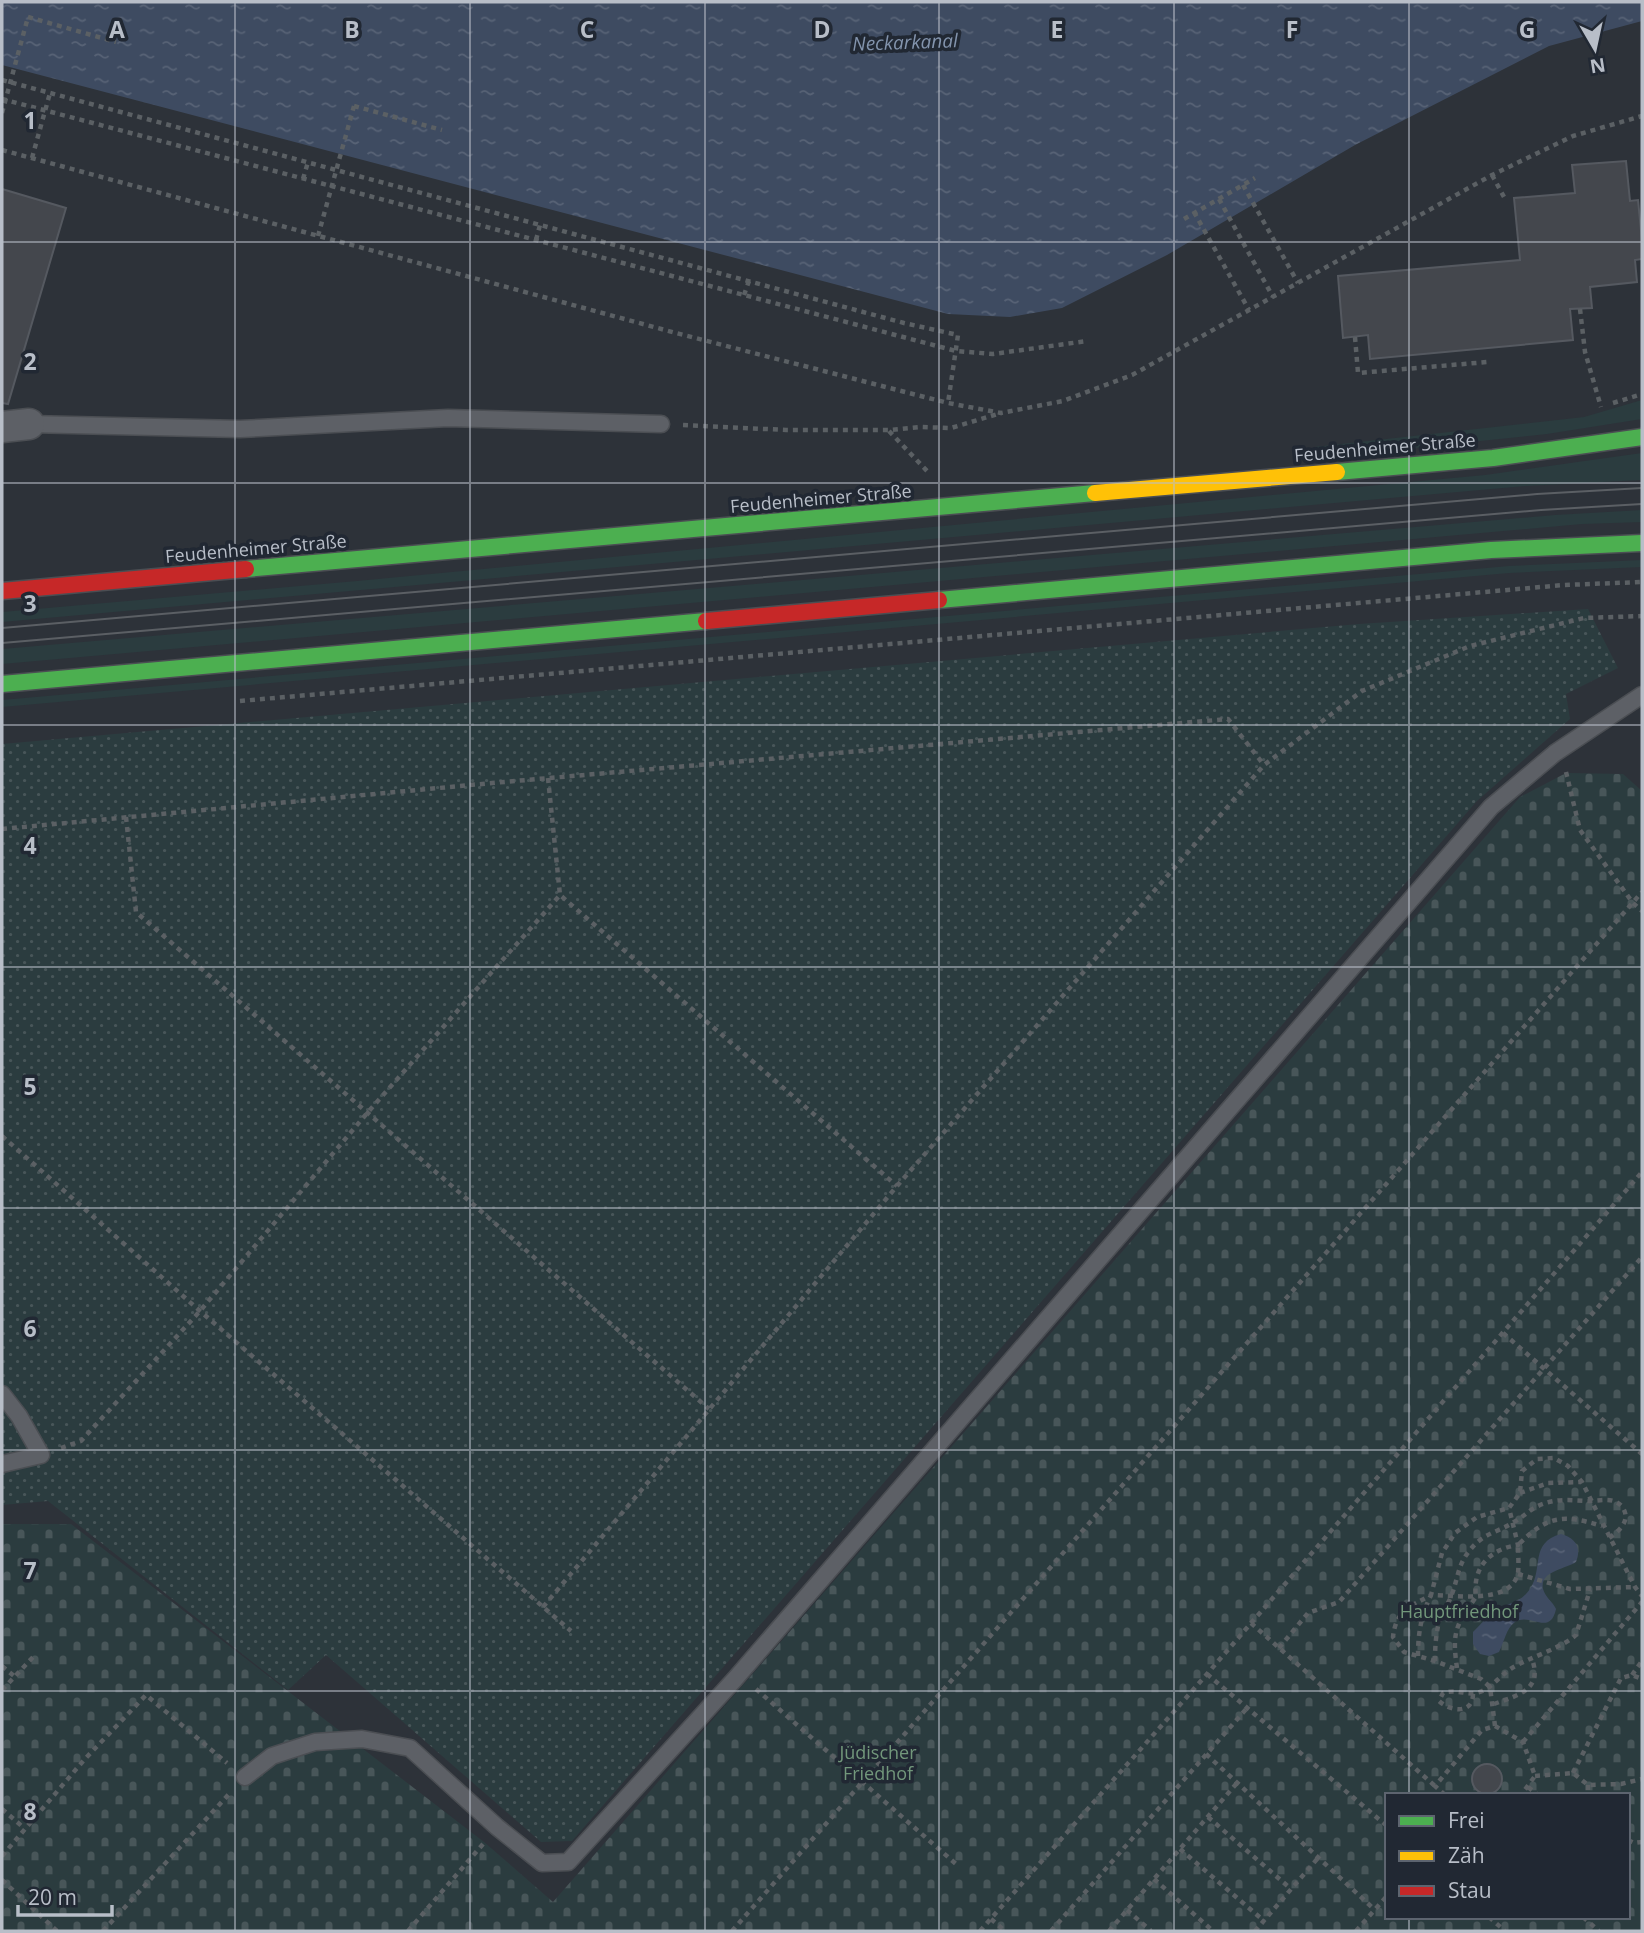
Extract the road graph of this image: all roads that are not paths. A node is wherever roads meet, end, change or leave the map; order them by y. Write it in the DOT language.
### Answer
graph roads {
  1 [pos="661,424"];
  2 [pos="15,426"];
  3 [pos="1642,437"];
  4 [pos="1642,543"];
  5 [pos="2,591"];
  6 [pos="2,684"];
  7 [pos="1642,695"];
  8 [pos="2,1394"];
  9 [pos="2,1464"];
  10 [pos="245,1777"];
  1 -- 2 [label="lane"];
  3 -- 5 [label="main road, Feudenheimer Straße"];
  4 -- 6 [label="main road"];
  7 -- 10 [label="lane"];
  8 -- 9 [label="lane"];
}
